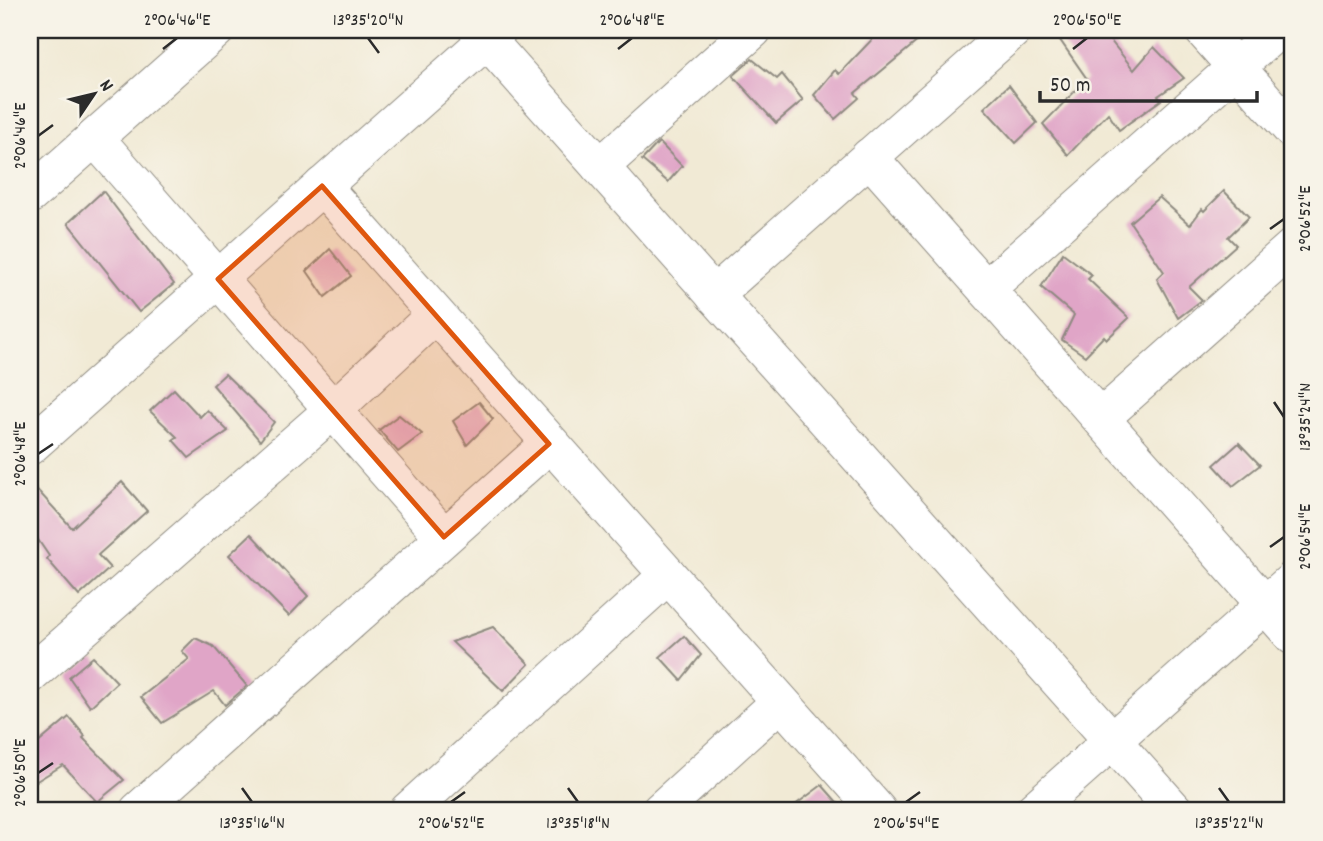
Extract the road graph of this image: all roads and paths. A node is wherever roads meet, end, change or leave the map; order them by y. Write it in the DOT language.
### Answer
graph roads {
  1 [pos="216,30"];
  2 [pos="753,30"];
  3 [pos="1013,30"];
  4 [pos="1203,30"];
  5 [pos="1278,30"];
  6 [pos="487,33"];
  7 [pos="1236,67"];
  8 [pos="1293,131"];
  9 [pos="94,138"];
  10 [pos="869,157"];
  11 [pos="600,167"];
  12 [pos="322,186"];
  13 [pos="30,195"];
  14 [pos="1293,247"];
  15 [pos="218,279"];
  16 [pos="986,289"];
  17 [pos="715,295"];
  18 [pos="435,316"];
  19 [pos="333,410"];
  20 [pos="1101,418"];
  21 [pos="549,444"];
  22 [pos="30,446"];
  23 [pos="444,537"];
  24 [pos="668,575"];
  25 [pos="1293,580"];
  26 [pos="1266,605"];
  27 [pos="1293,636"];
  28 [pos="30,675"];
  29 [pos="780,702"];
  30 [pos="1112,741"];
  31 [pos="138,811"];
  32 [pos="408,811"];
  33 [pos="660,811"];
  34 [pos="878,811"];
  35 [pos="1033,811"];
  36 [pos="1175,811"];
  1 -- 9 [label="street"];
  2 -- 11 [label="street"];
  3 -- 10 [label="street"];
  4 -- 7 [label="street"];
  5 -- 7 [label="street"];
  6 -- 11 [label="street"];
  6 -- 12 [label="street"];
  7 -- 8 [label="street"];
  7 -- 16 [label="street"];
  9 -- 13 [label="street"];
  9 -- 15 [label="street"];
  10 -- 16 [label="street"];
  10 -- 17 [label="street"];
  11 -- 17 [label="street"];
  12 -- 15 [label="street"];
  12 -- 18 [label="street"];
  14 -- 20 [label="street"];
  15 -- 19 [label="street"];
  15 -- 22 [label="street"];
  16 -- 20 [label="street"];
  17 -- 30 [label="street"];
  18 -- 19 [label="street"];
  18 -- 21 [label="street"];
  19 -- 23 [label="street"];
  19 -- 28 [label="street"];
  20 -- 26 [label="street"];
  21 -- 23 [label="street"];
  21 -- 24 [label="street"];
  23 -- 31 [label="street"];
  24 -- 29 [label="street"];
  24 -- 32 [label="street"];
  25 -- 26 [label="street"];
  26 -- 27 [label="street"];
  26 -- 30 [label="street"];
  29 -- 33 [label="street"];
  29 -- 34 [label="street"];
  30 -- 35 [label="street"];
  30 -- 36 [label="street"];
}
